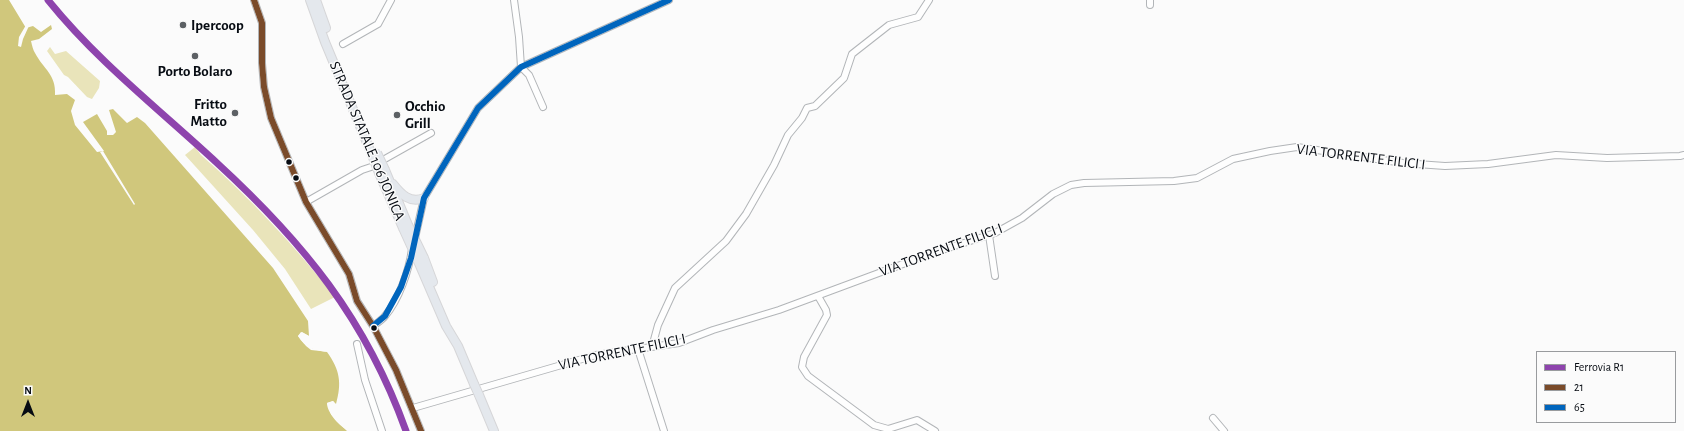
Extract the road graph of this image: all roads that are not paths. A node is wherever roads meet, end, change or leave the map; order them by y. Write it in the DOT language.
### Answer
graph roads {
  1 [pos="254,0"];
  2 [pos="310,0"];
  3 [pos="316,0"];
  4 [pos="391,0"];
  5 [pos="514,0"];
  6 [pos="669,0"];
  7 [pos="929,0"];
  8 [pos="342,44"];
  9 [pos="521,67"];
  10 [pos="543,107"];
  11 [pos="431,133"];
  12 [pos="375,154"];
  13 [pos="1684,155"];
  14 [pos="383,160"];
  15 [pos="379,169"];
  16 [pos="388,179"];
  17 [pos="421,199"];
  18 [pos="306,202"];
  19 [pos="406,226"];
  20 [pos="989,235"];
  21 [pos="995,276"];
  22 [pos="818,296"];
  23 [pos="373,326"];
  24 [pos="357,344"];
  25 [pos="652,347"];
  26 [pos="638,349"];
  27 [pos="413,408"];
  28 [pos="1212,418"];
  29 [pos="382,431"];
  30 [pos="421,431"];
  31 [pos="494,431"];
  32 [pos="664,431"];
  33 [pos="935,431"];
  34 [pos="1224,431"];
  1 -- 18 [label="street"];
  2 -- 12 [label="main road, STRADA STATALE 106 JONICA"];
  3 -- 12 [label="main road, STRADA STATALE 106 JONICA"];
  4 -- 8 [label="street"];
  5 -- 9 [label="street"];
  6 -- 9 [label="street"];
  7 -- 25 [label="street"];
  9 -- 10 [label="street"];
  9 -- 17 [label="street"];
  11 -- 14 [label="street"];
  12 -- 15 [label="main road, STRADA STATALE 106 JONICA, bridge"];
  13 -- 20 [label="street, VIA TORRENTE FILICI I"];
  15 -- 16 [label="main road, STRADA STATALE 106 JONICA"];
  15 -- 18 [label="street"];
  15 -- 19 [label="main road, STRADA STATALE 106 JONICA"];
  16 -- 17 [label="main road"];
  16 -- 19 [label="main road, STRADA STATALE 106 JONICA"];
  17 -- 23 [label="street"];
  18 -- 23 [label="street"];
  19 -- 31 [label="main road, STRADA STATALE 106 JONICA, bridge"];
  20 -- 21 [label="street"];
  20 -- 22 [label="street, VIA TORRENTE FILICI I"];
  22 -- 25 [label="street, VIA TORRENTE FILICI I"];
  22 -- 33 [label="street"];
  23 -- 27 [label="street"];
  24 -- 29 [label="street"];
  25 -- 26 [label="street, VIA TORRENTE FILICI I"];
  26 -- 27 [label="street, VIA TORRENTE FILICI I"];
  26 -- 32 [label="street"];
  27 -- 30 [label="street"];
  28 -- 34 [label="street"];
}
